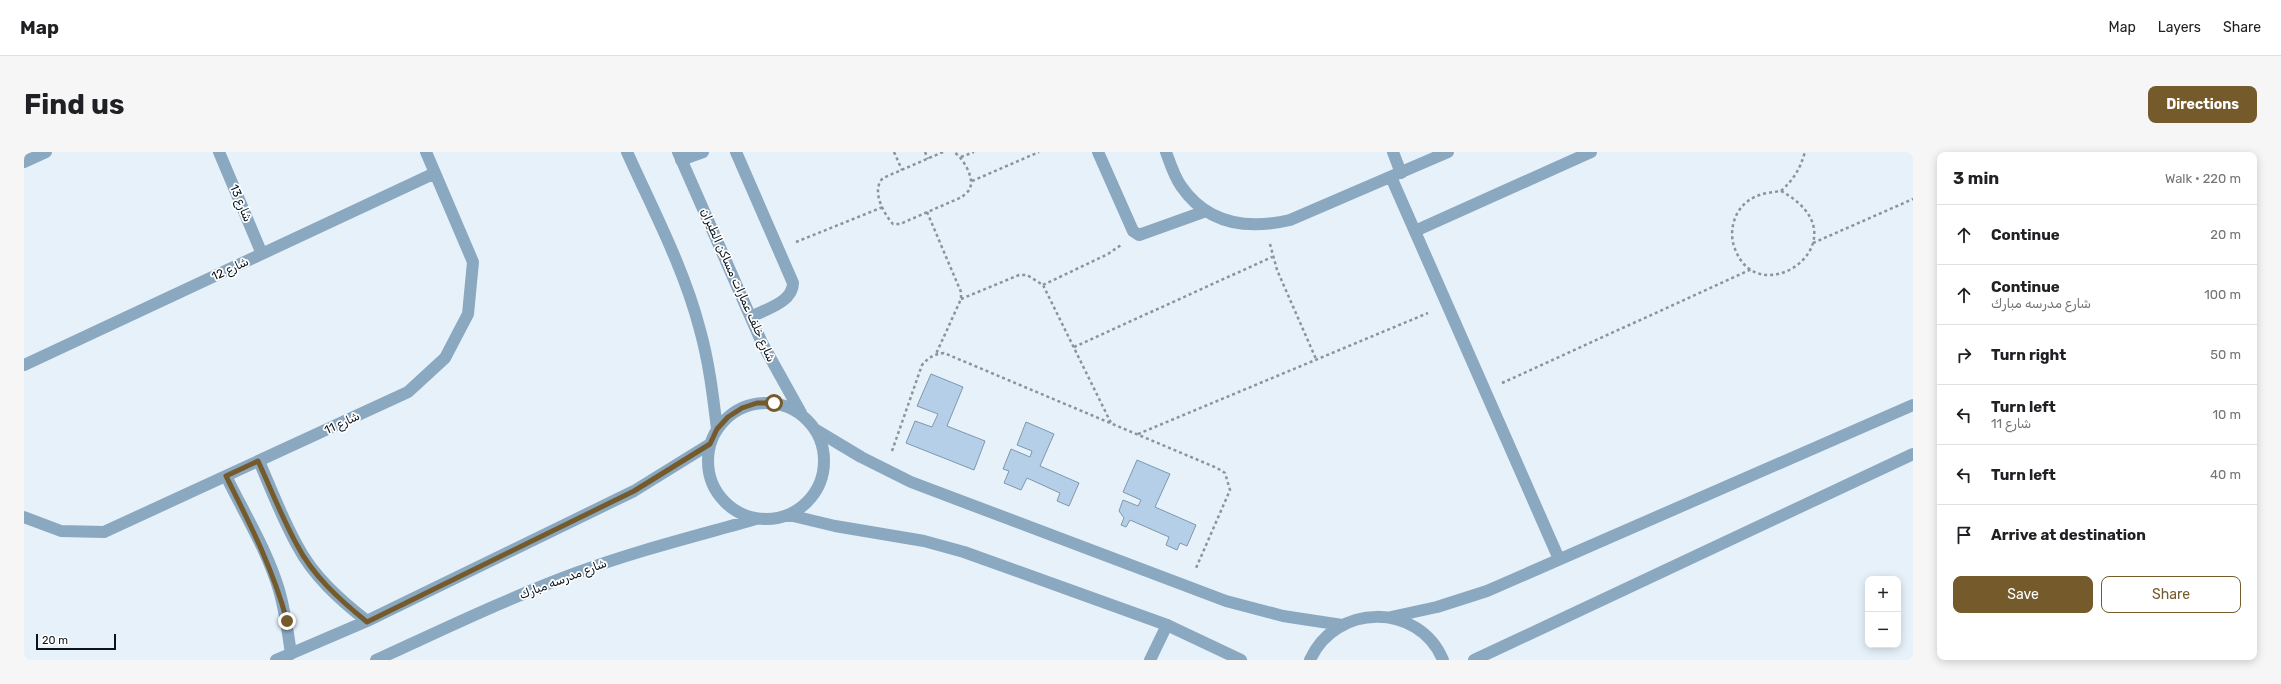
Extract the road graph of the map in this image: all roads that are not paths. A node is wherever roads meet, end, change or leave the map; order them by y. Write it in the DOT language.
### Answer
graph roads {
  1 [pos="46,152"];
  2 [pos="219,152"];
  3 [pos="426,152"];
  4 [pos="627,152"];
  5 [pos="704,152"];
  6 [pos="736,152"];
  7 [pos="1098,152"];
  8 [pos="1166,152"];
  9 [pos="1394,152"];
  10 [pos="1448,152"];
  11 [pos="1591,152"];
  12 [pos="680,156"];
  13 [pos="24,162"];
  14 [pos="435,173"];
  15 [pos="1396,175"];
  16 [pos="1206,211"];
  17 [pos="1415,231"];
  18 [pos="262,254"];
  19 [pos="751,317"];
  20 [pos="24,365"];
  21 [pos="1913,405"];
  22 [pos="803,415"];
  23 [pos="717,429"];
  24 [pos="816,430"];
  25 [pos="710,444"];
  26 [pos="1913,454"];
  27 [pos="258,461"];
  28 [pos="226,476"];
  29 [pos="790,515"];
  30 [pos="24,517"];
  31 [pos="756,519"];
  32 [pos="1559,559"];
  33 [pos="1391,617"];
  34 [pos="367,622"];
  35 [pos="1167,625"];
  36 [pos="1342,625"];
  37 [pos="291,654"];
  38 [pos="276,660"];
  39 [pos="376,660"];
  40 [pos="1150,660"];
  41 [pos="1241,660"];
  42 [pos="1310,660"];
  43 [pos="1443,660"];
  44 [pos="1474,660"];
  1 -- 13 [label="street"];
  2 -- 18 [label="street, شارع 13"];
  3 -- 14 [label="street, شارع 11"];
  4 -- 23 [label="street"];
  5 -- 12 [label="street"];
  6 -- 19 [label="street"];
  7 -- 16 [label="street"];
  8 -- 16 [label="street"];
  9 -- 15 [label="street"];
  10 -- 15 [label="street"];
  11 -- 17 [label="street"];
  12 -- 19 [label="street, شارع خلف عمارات مساكن الطيران"];
  14 -- 18 [label="street, شارع 12"];
  14 -- 27 [label="street, شارع 11"];
  15 -- 16 [label="street"];
  15 -- 17 [label="street"];
  17 -- 32 [label="street"];
  18 -- 20 [label="street, شارع 12"];
  19 -- 22 [label="street, شارع خلف عمارات مساكن الطيران"];
  21 -- 32 [label="street"];
  22 -- 23 [label="street"];
  22 -- 24 [label="street"];
  23 -- 25 [label="street"];
  24 -- 29 [label="street"];
  24 -- 36 [label="street"];
  25 -- 31 [label="street"];
  25 -- 34 [label="street"];
  26 -- 44 [label="street"];
  27 -- 28 [label="street, شارع 11"];
  27 -- 34 [label="street"];
  28 -- 30 [label="street, شارع 11"];
  28 -- 37 [label="street"];
  29 -- 31 [label="street"];
  29 -- 35 [label="street"];
  31 -- 39 [label="street, شارع مدرسه مبارك"];
  32 -- 33 [label="street"];
  33 -- 36 [label="street"];
  33 -- 43 [label="street"];
  34 -- 37 [label="street"];
  35 -- 40 [label="street"];
  35 -- 41 [label="street"];
  36 -- 42 [label="street"];
  37 -- 38 [label="street"];
}
